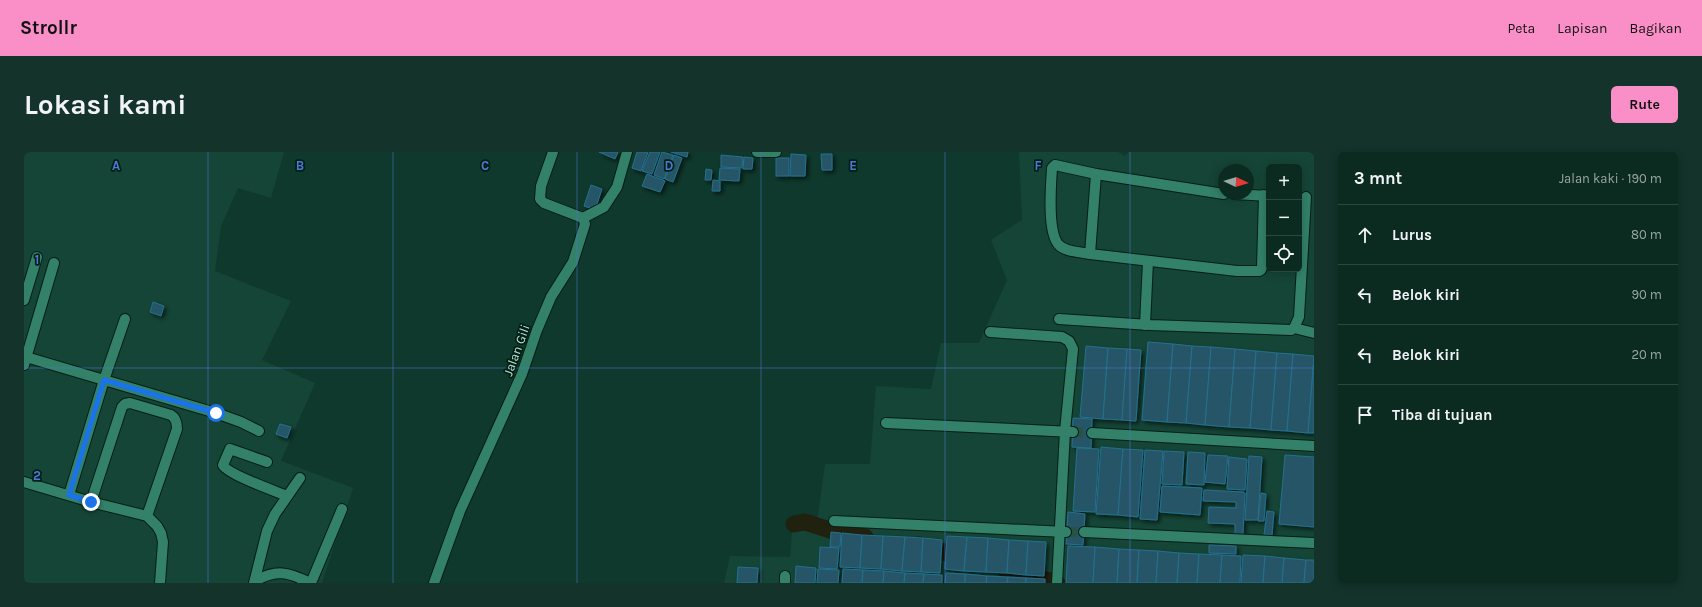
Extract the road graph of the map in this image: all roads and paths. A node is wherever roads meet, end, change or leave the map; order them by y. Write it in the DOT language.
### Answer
graph roads {
  1 [pos="553,152"];
  2 [pos="627,152"];
  3 [pos="757,152"];
  4 [pos="762,152"];
  5 [pos="776,152"];
  6 [pos="1096,174"];
  7 [pos="1218,193"];
  8 [pos="1254,195"];
  9 [pos="1266,196"];
  10 [pos="1306,197"];
  11 [pos="1267,200"];
  12 [pos="583,218"];
  13 [pos="1090,254"];
  14 [pos="37,256"];
  15 [pos="1148,261"];
  16 [pos="54,263"];
  17 [pos="29,284"];
  18 [pos="46,289"];
  19 [pos="24,300"];
  20 [pos="124,319"];
  21 [pos="1059,319"];
  22 [pos="1145,325"];
  23 [pos="1294,328"];
  24 [pos="990,332"];
  25 [pos="1314,333"];
  26 [pos="25,361"];
  27 [pos="104,380"];
  28 [pos="886,423"];
  29 [pos="259,430"];
  30 [pos="1069,432"];
  31 [pos="1092,433"];
  32 [pos="1314,446"];
  33 [pos="267,462"];
  34 [pos="300,478"];
  35 [pos="24,482"];
  36 [pos="69,495"];
  37 [pos="287,496"];
  38 [pos="91,502"];
  39 [pos="342,509"];
  40 [pos="147,516"];
  41 [pos="834,521"];
  42 [pos="1064,531"];
  43 [pos="1084,532"];
  44 [pos="1314,543"];
  45 [pos="255,582"];
  46 [pos="160,583"];
  47 [pos="311,583"];
  48 [pos="434,583"];
  49 [pos="1057,583"];
  1 -- 12 [label="street"];
  2 -- 12 [label="street"];
  3 -- 4 [label="street"];
  4 -- 5 [label="street"];
  6 -- 7 [label="street"];
  6 -- 13 [label="street"];
  6 -- 13 [label="street"];
  8 -- 9 [label="street"];
  10 -- 23 [label="street"];
  11 -- 15 [label="street"];
  12 -- 48 [label="street, Jalan Gili"];
  13 -- 15 [label="street"];
  14 -- 17 [label="street"];
  15 -- 22 [label="street"];
  16 -- 18 [label="street"];
  17 -- 18 [label="street"];
  17 -- 19 [label="street"];
  18 -- 26 [label="street"];
  20 -- 27 [label="street"];
  21 -- 22 [label="street"];
  22 -- 23 [label="street"];
  23 -- 25 [label="street"];
  24 -- 30 [label="street"];
  26 -- 27 [label="street"];
  27 -- 29 [label="street"];
  27 -- 36 [label="street"];
  28 -- 30 [label="street"];
  30 -- 42 [label="street"];
  31 -- 32 [label="street"];
  33 -- 37 [label="street"];
  34 -- 37 [label="street"];
  35 -- 36 [label="street"];
  36 -- 38 [label="street"];
  37 -- 45 [label="street"];
  38 -- 40 [label="street"];
  38 -- 40 [label="street"];
  39 -- 47 [label="street"];
  40 -- 46 [label="street"];
  41 -- 42 [label="street"];
  42 -- 49 [label="street"];
  43 -- 44 [label="street"];
  45 -- 47 [label="street"];
}
